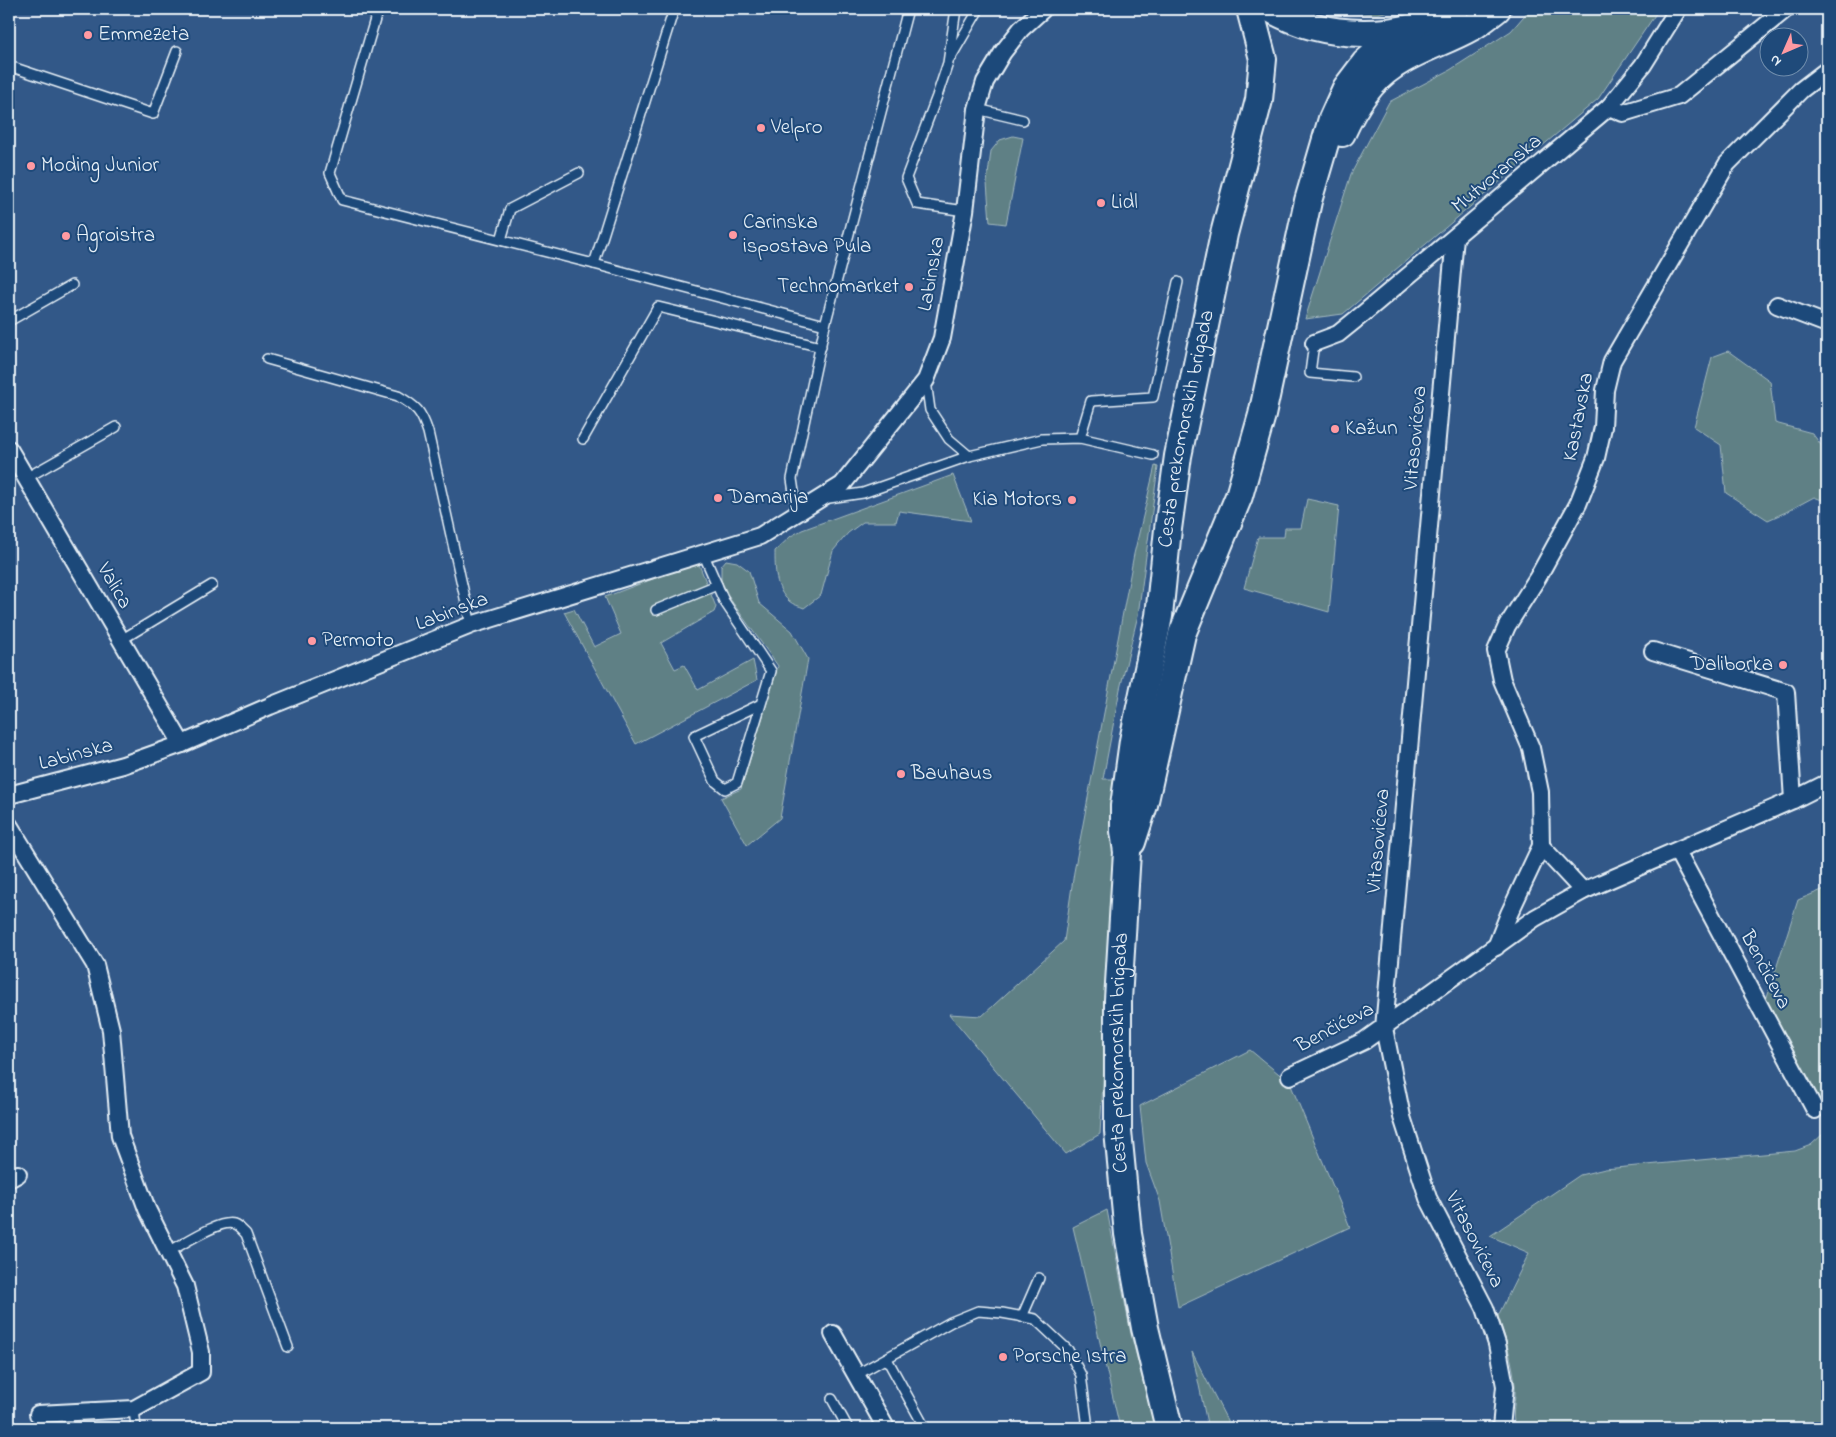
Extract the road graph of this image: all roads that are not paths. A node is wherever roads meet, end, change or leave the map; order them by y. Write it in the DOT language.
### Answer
graph roads {
  1 [pos="378,9"];
  2 [pos="674,9"];
  3 [pos="908,9"];
  4 [pos="956,9"];
  5 [pos="978,9"];
  6 [pos="1043,9"];
  7 [pos="1250,9"];
  8 [pos="1271,9"];
  9 [pos="1455,9"];
  10 [pos="1497,9"];
  11 [pos="1678,9"];
  12 [pos="1786,9"];
  13 [pos="1414,26"];
  14 [pos="177,51"];
  15 [pos="948,63"];
  16 [pos="9,66"];
  17 [pos="1827,70"];
  18 [pos="1609,107"];
  19 [pos="977,109"];
  20 [pos="1023,120"];
  21 [pos="1319,165"];
  22 [pos="579,173"];
  23 [pos="965,211"];
  24 [pos="1455,237"];
  25 [pos="501,240"];
  26 [pos="594,264"];
  27 [pos="1178,282"];
  28 [pos="72,285"];
  29 [pos="1777,305"];
  30 [pos="9,321"];
  31 [pos="1827,324"];
  32 [pos="825,325"];
  33 [pos="1314,343"];
  34 [pos="821,347"];
  35 [pos="267,359"];
  36 [pos="1353,378"];
  37 [pos="926,380"];
  38 [pos="116,428"];
  39 [pos="1080,438"];
  40 [pos="583,439"];
  41 [pos="9,449"];
  42 [pos="1153,455"];
  43 [pos="969,456"];
  44 [pos="26,478"];
  45 [pos="820,499"];
  46 [pos="797,512"];
  47 [pos="703,553"];
  48 [pos="212,585"];
  49 [pos="717,585"];
  50 [pos="656,610"];
  51 [pos="471,625"];
  52 [pos="121,640"];
  53 [pos="1653,652"];
  54 [pos="761,704"];
  55 [pos="182,744"];
  56 [pos="1827,783"];
  57 [pos="9,795"];
  58 [pos="1793,800"];
  59 [pos="9,825"];
  60 [pos="1540,846"];
  61 [pos="1678,850"];
  62 [pos="1127,852"];
  63 [pos="1583,892"];
  64 [pos="1496,947"];
  65 [pos="1384,1028"];
  66 [pos="1290,1076"];
  67 [pos="1815,1110"];
  68 [pos="168,1252"];
  69 [pos="1039,1278"];
  70 [pos="1022,1317"];
  71 [pos="833,1334"];
  72 [pos="288,1347"];
  73 [pos="887,1359"];
  74 [pos="856,1375"];
  75 [pos="832,1399"];
  76 [pos="134,1409"];
  77 [pos="38,1414"];
  78 [pos="136,1428"];
  79 [pos="848,1428"];
  80 [pos="886,1428"];
  81 [pos="925,1428"];
  82 [pos="1086,1428"];
  83 [pos="1169,1428"];
  84 [pos="1501,1428"];
  1 -- 25 [label="lane"];
  2 -- 26 [label="lane"];
  3 -- 32 [label="lane"];
  4 -- 15 [label="lane"];
  5 -- 15 [label="lane"];
  6 -- 19 [label="street, Labinska"];
  7 -- 62 [label="main road, Cesta prekomorskih brigada"];
  8 -- 13 [label="main road"];
  9 -- 13 [label="main road"];
  10 -- 21 [label="main road"];
  11 -- 18 [label="street, Mutvoranska"];
  12 -- 18 [label="street"];
  13 -- 21 [label="main road, Cesta prekomorskih brigada"];
  14 -- 16 [label="lane"];
  15 -- 23 [label="lane"];
  17 -- 60 [label="street, Kastavska"];
  18 -- 24 [label="street, Mutvoranska"];
  19 -- 20 [label="lane"];
  19 -- 23 [label="street, Labinska"];
  21 -- 62 [label="main road, Cesta prekomorskih brigada"];
  22 -- 25 [label="lane"];
  23 -- 37 [label="street, Labinska"];
  24 -- 33 [label="street, Mutvoranska"];
  24 -- 65 [label="street, Vitasovićeva"];
  25 -- 26 [label="lane"];
  26 -- 32 [label="lane"];
  27 -- 39 [label="lane"];
  28 -- 30 [label="lane"];
  29 -- 31 [label="street"];
  32 -- 34 [label="lane"];
  33 -- 36 [label="lane"];
  34 -- 40 [label="lane"];
  34 -- 46 [label="lane"];
  35 -- 51 [label="lane"];
  37 -- 43 [label="lane"];
  37 -- 45 [label="street, Labinska"];
  38 -- 44 [label="lane"];
  39 -- 42 [label="lane"];
  39 -- 43 [label="lane"];
  41 -- 44 [label="street, Valica"];
  43 -- 45 [label="lane"];
  44 -- 52 [label="street, Valica"];
  45 -- 46 [label="street, Labinska"];
  46 -- 47 [label="street, Labinska"];
  47 -- 49 [label="lane"];
  47 -- 51 [label="street, Labinska"];
  48 -- 52 [label="lane"];
  49 -- 50 [label="lane"];
  49 -- 54 [label="lane"];
  51 -- 55 [label="street, Labinska"];
  52 -- 55 [label="street, Valica"];
  53 -- 58 [label="street"];
  54 -- 54 [label="lane"];
  55 -- 57 [label="street, Labinska"];
  56 -- 58 [label="street, Benčićeva"];
  58 -- 61 [label="street, Benčićeva"];
  59 -- 68 [label="street"];
  60 -- 63 [label="street"];
  60 -- 64 [label="street"];
  61 -- 63 [label="street, Benčićeva"];
  61 -- 67 [label="street, Benčićeva"];
  62 -- 83 [label="main road, Cesta prekomorskih brigada"];
  63 -- 64 [label="street, Benčićeva"];
  64 -- 65 [label="street, Benčićeva"];
  65 -- 66 [label="street, Benčićeva"];
  65 -- 84 [label="street, Vitasovićeva"];
  68 -- 72 [label="lane"];
  68 -- 76 [label="street"];
  69 -- 70 [label="lane"];
  70 -- 73 [label="lane"];
  70 -- 82 [label="lane"];
  71 -- 74 [label="street"];
  73 -- 74 [label="lane"];
  73 -- 81 [label="lane"];
  74 -- 80 [label="street"];
  75 -- 79 [label="lane"];
  76 -- 77 [label="street"];
  76 -- 78 [label="lane"];
}
